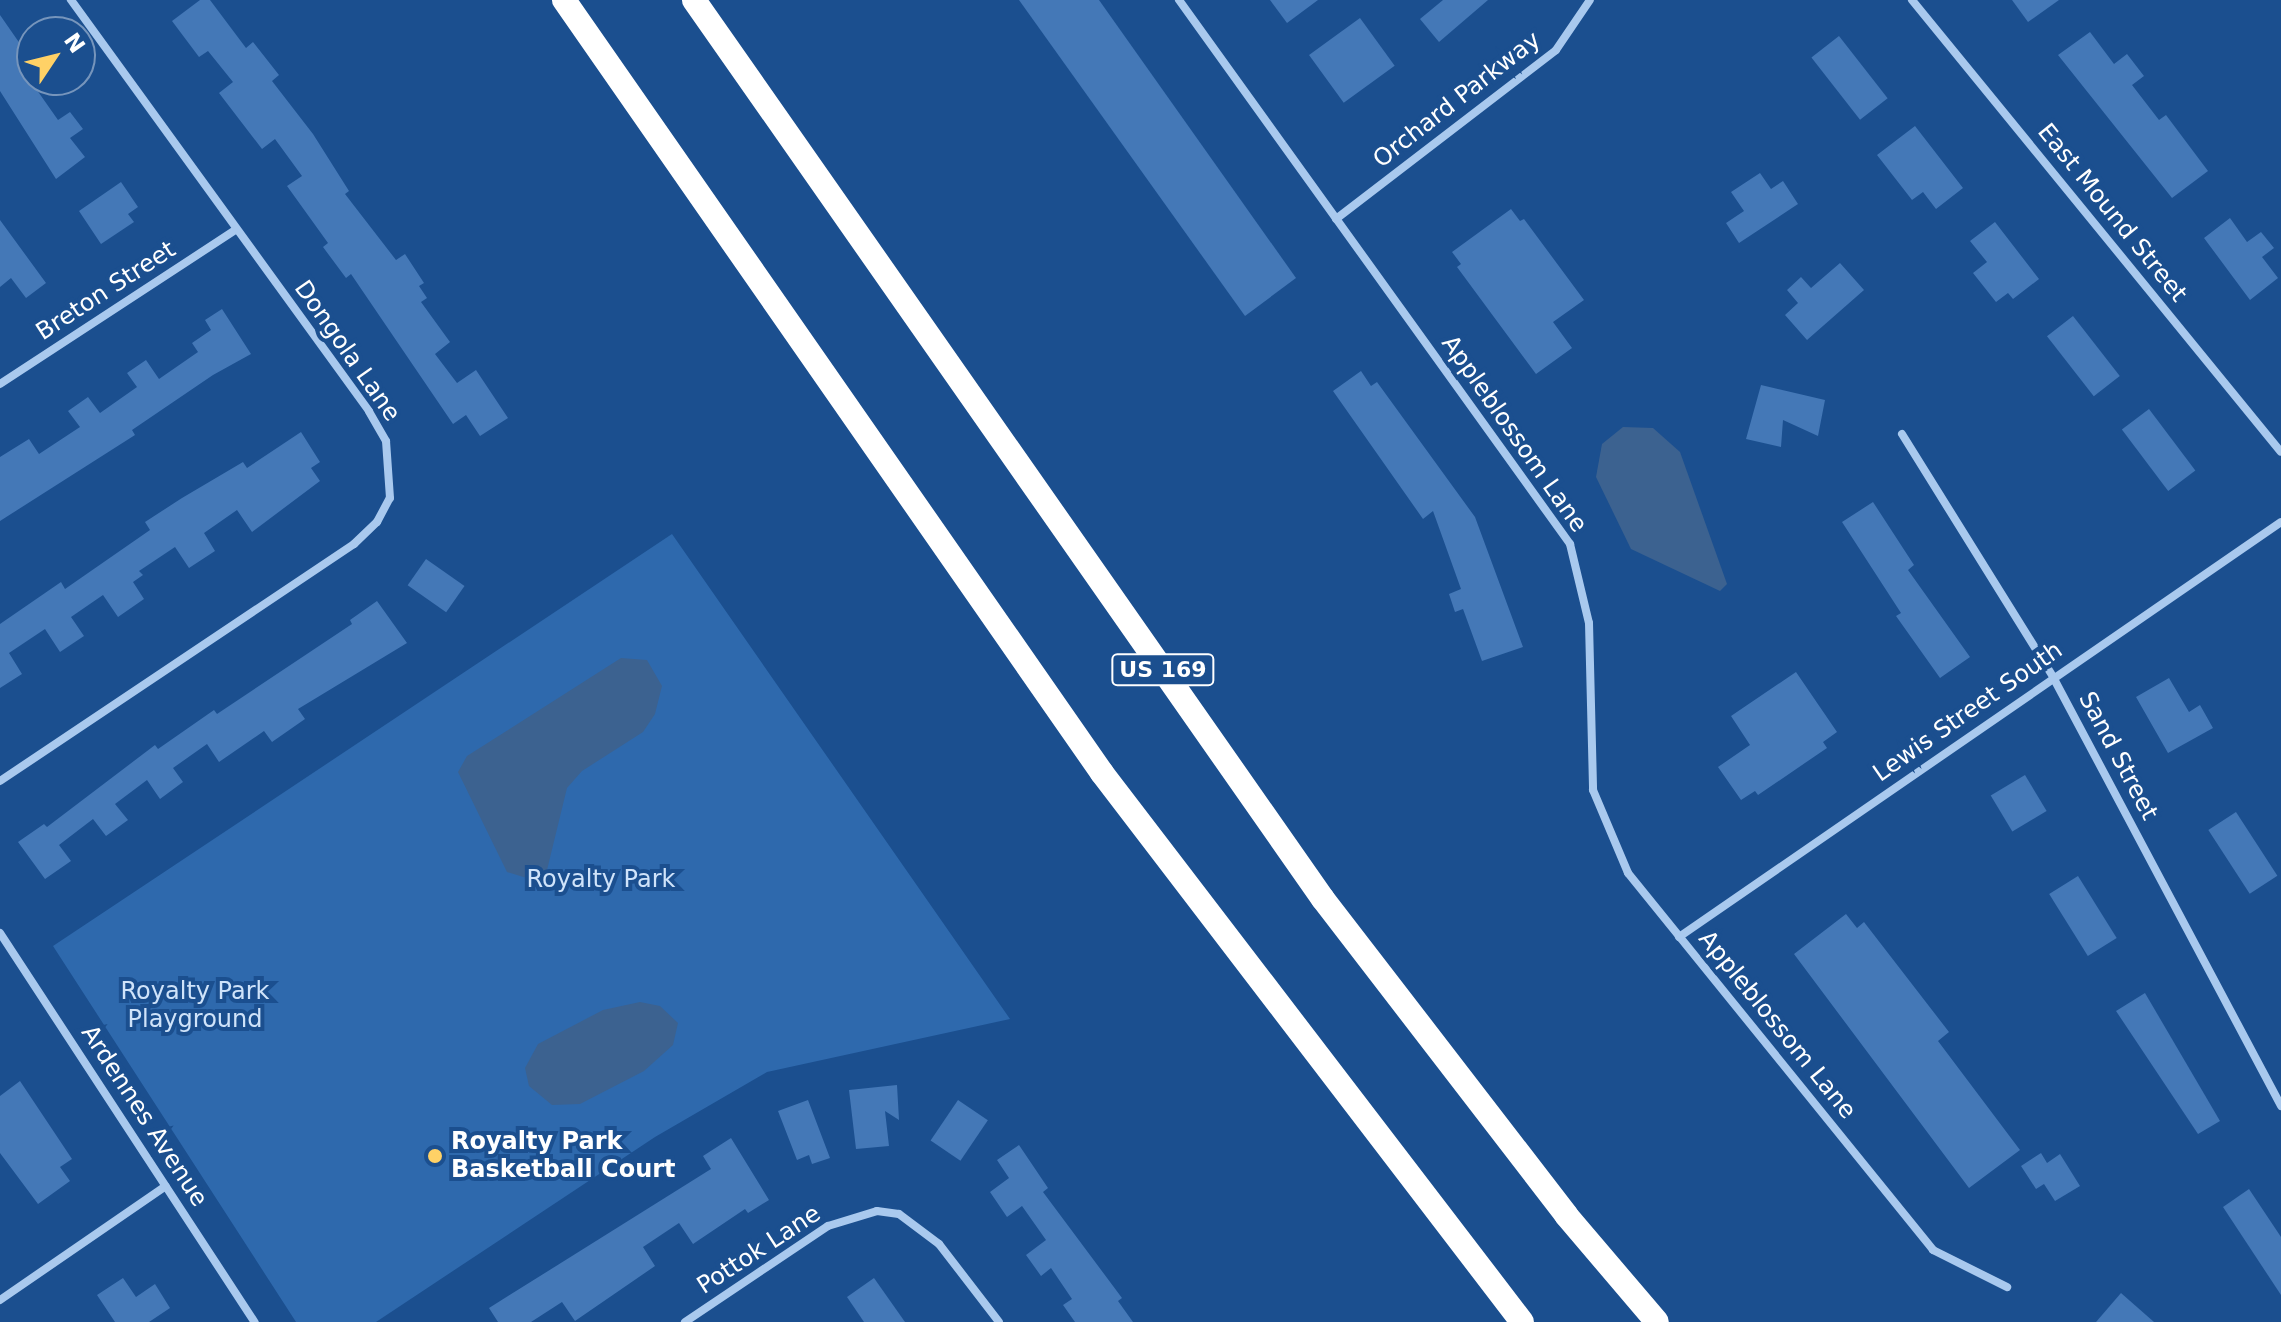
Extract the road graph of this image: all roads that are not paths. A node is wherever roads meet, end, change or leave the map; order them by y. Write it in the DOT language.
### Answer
graph roads {
  1 [pos="71,0"];
  2 [pos="564,0"];
  3 [pos="694,0"];
  4 [pos="1179,0"];
  5 [pos="1590,0"];
  6 [pos="1912,0"];
  7 [pos="1336,219"];
  8 [pos="234,231"];
  9 [pos="0,384"];
  10 [pos="1902,434"];
  11 [pos="2281,452"];
  12 [pos="2281,522"];
  13 [pos="2053,677"];
  14 [pos="0,781"];
  15 [pos="0,933"];
  16 [pos="1679,937"];
  17 [pos="2281,1106"];
  18 [pos="166,1186"];
  19 [pos="2007,1287"];
  20 [pos="0,1300"];
  21 [pos="255,1322"];
  22 [pos="685,1322"];
  23 [pos="999,1322"];
  24 [pos="1522,1322"];
  25 [pos="1657,1322"];
  1 -- 8 [label="street, Dongola Lane"];
  2 -- 24 [label="highway"];
  3 -- 25 [label="highway, US 169"];
  4 -- 7 [label="street, Appleblossom Lane"];
  5 -- 7 [label="street, Orchard Parkway"];
  6 -- 11 [label="street, East Mound Street"];
  7 -- 16 [label="street, Appleblossom Lane"];
  8 -- 9 [label="street, Breton Street"];
  8 -- 14 [label="street, Dongola Lane"];
  10 -- 13 [label="street, Sand Street"];
  12 -- 13 [label="street, Lewis Street South"];
  13 -- 16 [label="street, Lewis Street South"];
  13 -- 17 [label="street, Sand Street"];
  15 -- 18 [label="street, Ardennes Avenue"];
  16 -- 19 [label="street, Appleblossom Lane"];
  18 -- 20 [label="street"];
  18 -- 21 [label="street, Ardennes Avenue"];
  22 -- 23 [label="street, Pottok Lane"];
}
